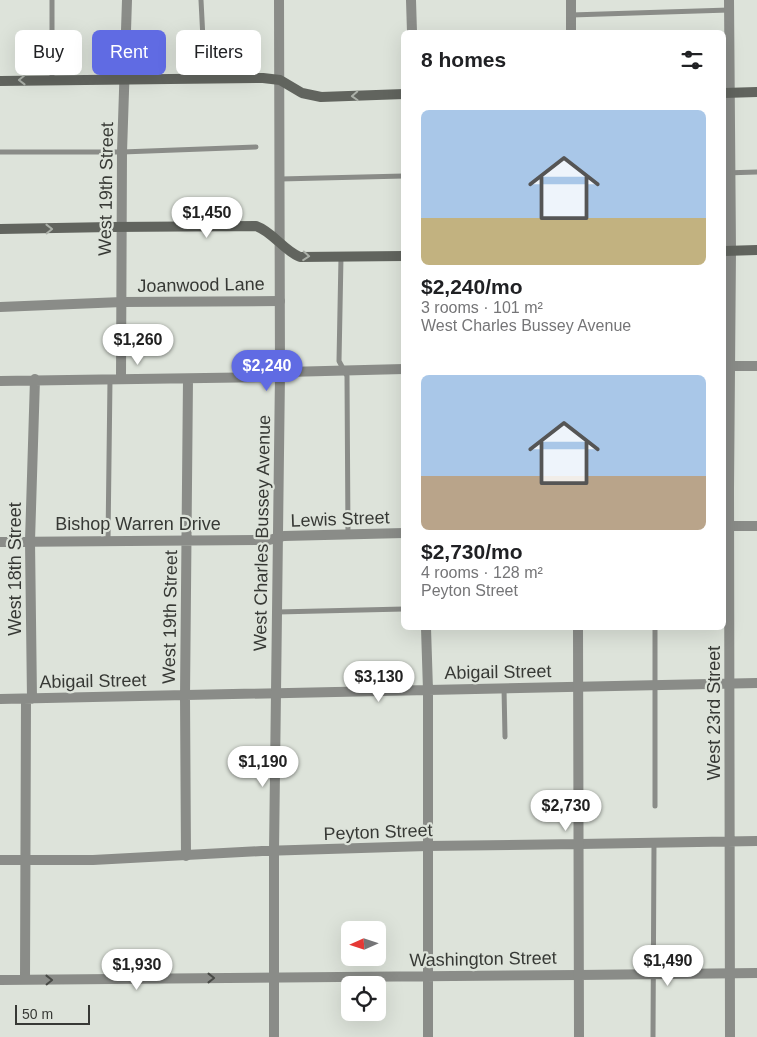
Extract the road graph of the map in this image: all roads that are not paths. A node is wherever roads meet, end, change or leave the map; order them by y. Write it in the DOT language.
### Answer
graph roads {
  1 [pos="52,0"];
  2 [pos="127,0"];
  3 [pos="201,0"];
  4 [pos="279,0"];
  5 [pos="411,0"];
  6 [pos="571,0"];
  7 [pos="729,5"];
  8 [pos="571,14"];
  9 [pos="412,30"];
  10 [pos="572,30"];
  11 [pos="205,78"];
  12 [pos="125,79"];
  13 [pos="52,80"];
  14 [pos="280,80"];
  15 [pos="0,81"];
  16 [pos="757,92"];
  17 [pos="727,93"];
  18 [pos="401,94"];
  19 [pos="256,147"];
  20 [pos="0,152"];
  21 [pos="122,152"];
  22 [pos="757,172"];
  23 [pos="727,173"];
  24 [pos="401,176"];
  25 [pos="280,179"];
  26 [pos="122,227"];
  27 [pos="0,229"];
  28 [pos="280,245"];
  29 [pos="757,250"];
  30 [pos="727,251"];
  31 [pos="401,256"];
  32 [pos="341,257"];
  33 [pos="280,301"];
  34 [pos="122,302"];
  35 [pos="0,307"];
  36 [pos="727,366"];
  37 [pos="757,366"];
  38 [pos="401,369"];
  39 [pos="344,371"];
  40 [pos="280,374"];
  41 [pos="35,379"];
  42 [pos="116,379"];
  43 [pos="188,379"];
  44 [pos="0,381"];
  45 [pos="727,526"];
  46 [pos="757,526"];
  47 [pos="401,533"];
  48 [pos="348,535"];
  49 [pos="277,538"];
  50 [pos="30,541"];
  51 [pos="108,541"];
  52 [pos="187,541"];
  53 [pos="0,542"];
  54 [pos="401,609"];
  55 [pos="277,612"];
  56 [pos="426,630"];
  57 [pos="578,630"];
  58 [pos="655,630"];
  59 [pos="730,683"];
  60 [pos="757,683"];
  61 [pos="655,685"];
  62 [pos="578,687"];
  63 [pos="504,688"];
  64 [pos="428,690"];
  65 [pos="277,692"];
  66 [pos="185,696"];
  67 [pos="0,699"];
  68 [pos="29,699"];
  69 [pos="505,738"];
  70 [pos="655,806"];
  71 [pos="757,841"];
  72 [pos="730,842"];
  73 [pos="654,843"];
  74 [pos="579,844"];
  75 [pos="427,846"];
  76 [pos="274,851"];
  77 [pos="186,856"];
  78 [pos="0,860"];
  79 [pos="24,860"];
  80 [pos="757,973"];
  81 [pos="654,974"];
  82 [pos="730,974"];
  83 [pos="579,975"];
  84 [pos="428,976"];
  85 [pos="274,978"];
  86 [pos="0,980"];
  87 [pos="25,980"];
  88 [pos="274,1037"];
  89 [pos="428,1037"];
  90 [pos="579,1037"];
  91 [pos="653,1037"];
  92 [pos="730,1037"];
  1 -- 13 [label="lane"];
  2 -- 12 [label="street, West 19th Street"];
  3 -- 11 [label="lane"];
  4 -- 14 [label="street, West Charles Bussey Avenue"];
  5 -- 9 [label="street"];
  6 -- 8 [label="street"];
  7 -- 8 [label="lane"];
  7 -- 17 [label="street, West 23rd Street"];
  8 -- 10 [label="street"];
  11 -- 12 [label="main road"];
  11 -- 14 [label="main road"];
  12 -- 13 [label="main road"];
  12 -- 21 [label="street, West 19th Street"];
  13 -- 15 [label="main road, one-way"];
  18 -- 14 [label="main road, one-way"];
  14 -- 25 [label="street, West Charles Bussey Avenue"];
  16 -- 17 [label="main road"];
  17 -- 23 [label="street, West 23rd Street"];
  19 -- 21 [label="lane"];
  20 -- 21 [label="lane"];
  21 -- 26 [label="street, West 19th Street"];
  22 -- 23 [label="lane"];
  23 -- 30 [label="street, West 23rd Street"];
  24 -- 25 [label="lane"];
  25 -- 28 [label="street, West Charles Bussey Avenue"];
  27 -- 26 [label="main road, one-way"];
  26 -- 28 [label="main road"];
  26 -- 34 [label="street, West 19th Street"];
  28 -- 32 [label="main road, one-way"];
  28 -- 33 [label="street, West Charles Bussey Avenue"];
  29 -- 30 [label="main road"];
  30 -- 36 [label="street, West 23rd Street"];
  31 -- 32 [label="main road"];
  32 -- 39 [label="lane"];
  33 -- 34 [label="street, Joanwood Lane"];
  33 -- 40 [label="street, West Charles Bussey Avenue"];
  34 -- 35 [label="street, Joanwood Lane"];
  34 -- 42 [label="street, West 19th Street"];
  36 -- 37 [label="street"];
  36 -- 45 [label="street, West 23rd Street"];
  38 -- 39 [label="street"];
  39 -- 40 [label="street"];
  39 -- 48 [label="lane"];
  40 -- 43 [label="street"];
  40 -- 49 [label="street, West Charles Bussey Avenue"];
  41 -- 42 [label="street"];
  41 -- 44 [label="street"];
  41 -- 50 [label="street, West 18th Street"];
  42 -- 43 [label="street"];
  42 -- 51 [label="lane"];
  43 -- 52 [label="street, West 19th Street"];
  45 -- 46 [label="street"];
  45 -- 59 [label="street, West 23rd Street"];
  47 -- 48 [label="street, Lewis Street"];
  48 -- 49 [label="street, Lewis Street"];
  49 -- 52 [label="street, Bishop Warren Drive"];
  49 -- 55 [label="street, West Charles Bussey Avenue"];
  50 -- 51 [label="street, Bishop Warren Drive"];
  50 -- 53 [label="street, Bishop Warren Drive"];
  50 -- 68 [label="street, West 18th Street"];
  51 -- 52 [label="street, Bishop Warren Drive"];
  52 -- 66 [label="street, West 19th Street"];
  54 -- 55 [label="lane"];
  55 -- 65 [label="street, West Charles Bussey Avenue"];
  56 -- 64 [label="street"];
  57 -- 62 [label="street"];
  58 -- 61 [label="lane"];
  59 -- 60 [label="street, Abigail Street"];
  59 -- 61 [label="street, Abigail Street"];
  59 -- 72 [label="street, West 23rd Street"];
  61 -- 62 [label="street, Abigail Street"];
  61 -- 70 [label="lane"];
  62 -- 63 [label="street, Abigail Street"];
  62 -- 74 [label="street"];
  63 -- 64 [label="street, Abigail Street"];
  63 -- 69 [label="lane"];
  64 -- 65 [label="street, Abigail Street"];
  64 -- 75 [label="street"];
  65 -- 66 [label="street, Abigail Street"];
  65 -- 76 [label="street, West Charles Bussey Avenue"];
  66 -- 68 [label="street, Abigail Street"];
  66 -- 77 [label="street, West 19th Street"];
  67 -- 68 [label="street, Abigail Street"];
  68 -- 79 [label="street, West 18th Street"];
  71 -- 72 [label="street, Peyton Street"];
  72 -- 73 [label="street, Peyton Street"];
  72 -- 82 [label="street, West 23rd Street"];
  73 -- 74 [label="street, Peyton Street"];
  73 -- 81 [label="lane"];
  74 -- 75 [label="street, Peyton Street"];
  74 -- 83 [label="street"];
  75 -- 76 [label="street, Peyton Street"];
  75 -- 84 [label="street"];
  76 -- 77 [label="street, Peyton Street"];
  76 -- 85 [label="street, West Charles Bussey Avenue"];
  77 -- 79 [label="street, Peyton Street"];
  78 -- 79 [label="street, Peyton Street"];
  79 -- 87 [label="street, West 18th Street"];
  80 -- 82 [label="street, Washington Street"];
  81 -- 82 [label="street, Washington Street"];
  81 -- 83 [label="street, Washington Street"];
  81 -- 91 [label="lane"];
  82 -- 92 [label="street, West 23rd Street"];
  83 -- 84 [label="street, Washington Street"];
  83 -- 90 [label="street"];
  84 -- 85 [label="street, Washington Street"];
  84 -- 89 [label="street"];
  87 -- 85 [label="street, Washington Street, one-way"];
  85 -- 88 [label="street, West Charles Bussey Avenue"];
  86 -- 87 [label="street, Washington Street"];
}
